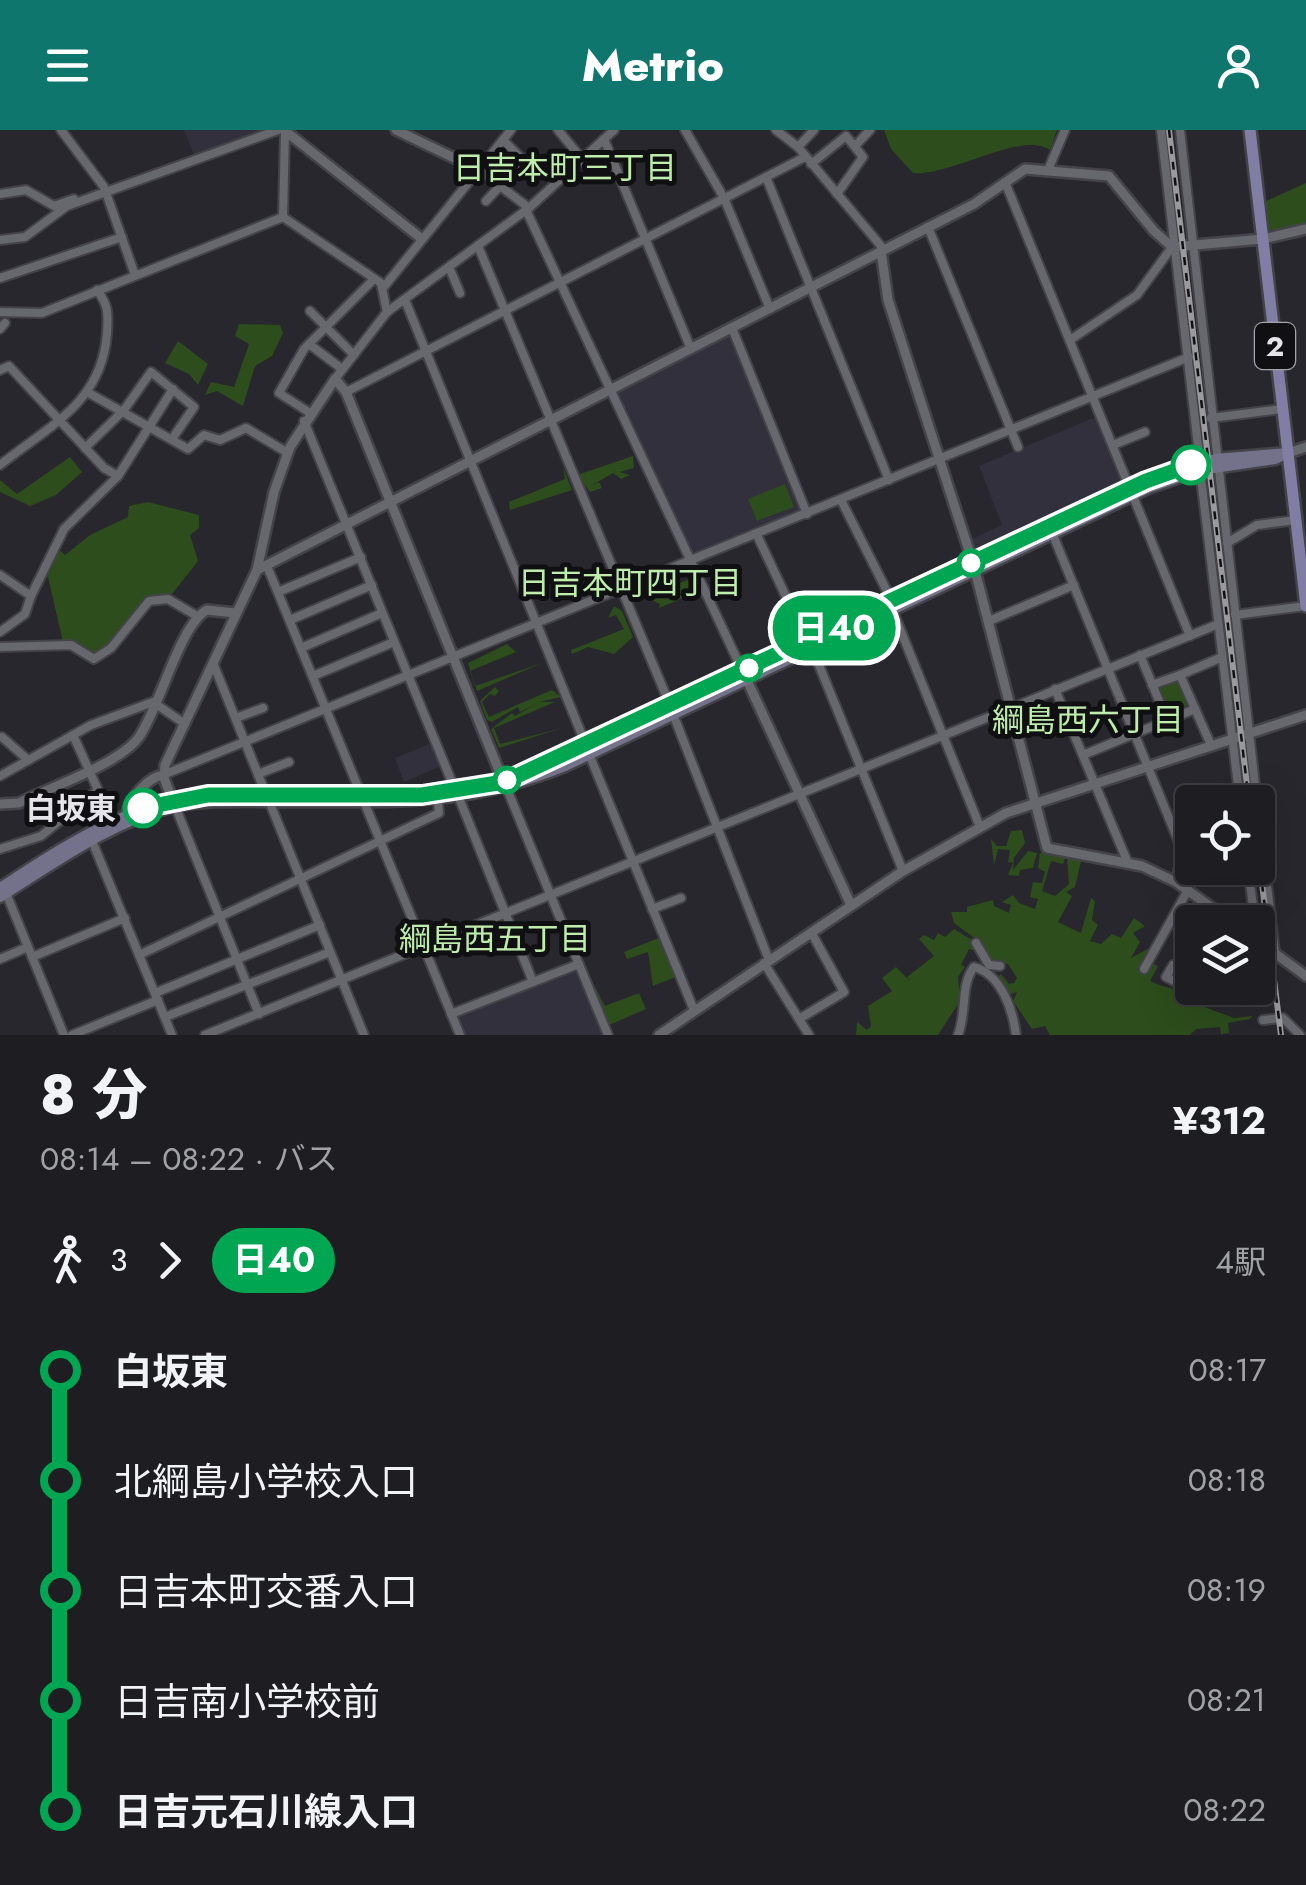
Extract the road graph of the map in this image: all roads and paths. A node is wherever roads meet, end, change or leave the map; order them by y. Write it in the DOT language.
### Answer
graph roads {
  1 [pos="61,130"];
  2 [pos="282,130"];
  3 [pos="396,130"];
  4 [pos="511,130"];
  5 [pos="558,130"];
  6 [pos="614,130"];
  7 [pos="685,130"];
  8 [pos="776,130"];
  9 [pos="814,130"];
  10 [pos="870,130"];
  11 [pos="1064,130"];
  12 [pos="1162,130"];
  13 [pos="1180,130"];
  14 [pos="1250,130"];
  15 [pos="604,139"];
  16 [pos="502,140"];
  17 [pos="856,145"];
  18 [pos="798,147"];
  19 [pos="582,160"];
  20 [pos="808,160"];
  21 [pos="516,165"];
  22 [pos="479,170"];
  23 [pos="1048,170"];
  24 [pos="766,177"];
  25 [pos="1006,182"];
  26 [pos="502,184"];
  27 [pos="105,191"];
  28 [pos="0,194"];
  29 [pos="837,194"];
  30 [pos="88,198"];
  31 [pos="724,198"];
  32 [pos="486,201"];
  33 [pos="527,209"];
  34 [pos="283,217"];
  35 [pos="928,227"];
  36 [pos="1306,228"];
  37 [pos="122,237"];
  38 [pos="422,239"];
  39 [pos="645,239"];
  40 [pos="0,240"];
  41 [pos="1263,240"];
  42 [pos="478,246"];
  43 [pos="1175,246"];
  44 [pos="1191,246"];
  45 [pos="881,251"];
  46 [pos="450,268"];
  47 [pos="135,274"];
  48 [pos="0,278"];
  49 [pos="374,279"];
  50 [pos="560,282"];
  51 [pos="384,288"];
  52 [pos="812,288"];
  53 [pos="97,290"];
  54 [pos="460,293"];
  55 [pos="405,300"];
  56 [pos="770,309"];
  57 [pos="310,311"];
  58 [pos="504,311"];
  59 [pos="0,312"];
  60 [pos="387,312"];
  61 [pos="326,326"];
  62 [pos="732,328"];
  63 [pos="1070,340"];
  64 [pos="309,344"];
  65 [pos="691,350"];
  66 [pos="426,352"];
  67 [pos="354,355"];
  68 [pos="1188,358"];
  69 [pos="0,370"];
  70 [pos="342,370"];
  71 [pos="335,380"];
  72 [pos="173,389"];
  73 [pos="610,390"];
  74 [pos="87,392"];
  75 [pos="346,392"];
  76 [pos="1094,397"];
  77 [pos="1282,408"];
  78 [pos="124,410"];
  79 [pos="307,417"];
  80 [pos="1211,418"];
  81 [pos="63,420"];
  82 [pos="550,421"];
  83 [pos="149,425"];
  84 [pos="1012,429"];
  85 [pos="1145,432"];
  86 [pos="172,439"];
  87 [pos="1113,444"];
  88 [pos="1018,447"];
  89 [pos="1306,447"];
  90 [pos="85,448"];
  91 [pos="288,453"];
  92 [pos="1288,453"];
  93 [pos="941,459"];
  94 [pos="471,462"];
  95 [pos="1217,464"];
  96 [pos="0,465"];
  97 [pos="1200,466"];
  98 [pos="118,476"];
  99 [pos="889,480"];
  100 [pos="1132,492"];
  101 [pos="841,500"];
  102 [pos="390,504"];
  103 [pos="807,514"];
  104 [pos="1296,520"];
  105 [pos="347,526"];
  106 [pos="757,534"];
  107 [pos="1053,535"];
  108 [pos="1226,544"];
  109 [pos="361,557"];
  110 [pos="692,561"];
  111 [pos="974,566"];
  112 [pos="262,568"];
  113 [pos="0,574"];
  114 [pos="372,585"];
  115 [pos="1074,585"];
  116 [pos="618,591"];
  117 [pos="278,592"];
  118 [pos="31,596"];
  119 [pos="892,605"];
  120 [pos="1306,606"];
  121 [pos="235,613"];
  122 [pos="382,613"];
  123 [pos="1235,615"];
  124 [pos="198,616"];
  125 [pos="290,620"];
  126 [pos="989,620"];
  127 [pos="537,624"];
  128 [pos="1216,626"];
  129 [pos="0,632"];
  130 [pos="1190,636"];
  131 [pos="394,642"];
  132 [pos="809,644"];
  133 [pos="0,647"];
  134 [pos="301,648"];
  135 [pos="1140,655"];
  136 [pos="452,658"];
  137 [pos="1220,658"];
  138 [pos="213,663"];
  139 [pos="1108,668"];
  140 [pos="1180,674"];
  141 [pos="408,675"];
  142 [pos="745,675"];
  143 [pos="313,676"];
  144 [pos="1152,685"];
  145 [pos="1055,689"];
  146 [pos="157,704"];
  147 [pos="1012,707"];
  148 [pos="263,708"];
  149 [pos="326,708"];
  150 [pos="1195,709"];
  151 [pos="671,710"];
  152 [pos="1306,715"];
  153 [pos="236,718"];
  154 [pos="1166,720"];
  155 [pos="185,724"];
  156 [pos="1135,732"];
  157 [pos="1249,734"];
  158 [pos="73,735"];
  159 [pos="943,735"];
  160 [pos="2,737"];
  161 [pos="1232,738"];
  162 [pos="245,741"];
  163 [pos="1211,745"];
  164 [pos="588,750"];
  165 [pos="1083,755"];
  166 [pos="28,760"];
  167 [pos="290,762"];
  168 [pos="1148,766"];
  169 [pos="861,768"];
  170 [pos="88,769"];
  171 [pos="258,774"];
  172 [pos="163,775"];
  173 [pos="0,776"];
  174 [pos="1095,782"];
  175 [pos="505,785"];
  176 [pos="1238,785"];
  177 [pos="1255,785"];
  178 [pos="800,794"];
  179 [pos="458,795"];
  180 [pos="268,798"];
  181 [pos="363,798"];
  182 [pos="438,800"];
  183 [pos="174,802"];
  184 [pos="1036,802"];
  185 [pos="6,804"];
  186 [pos="0,812"];
  187 [pos="127,814"];
  188 [pos="980,827"];
  189 [pos="718,828"];
  190 [pos="1175,833"];
  191 [pos="90,836"];
  192 [pos="381,840"];
  193 [pos="0,849"];
  194 [pos="633,862"];
  195 [pos="1128,862"];
  196 [pos="903,871"];
  197 [pos="300,878"];
  198 [pos="1175,882"];
  199 [pos="1180,885"];
  200 [pos="1188,890"];
  201 [pos="2,893"];
  202 [pos="551,896"];
  203 [pos="681,898"];
  204 [pos="851,905"];
  205 [pos="1203,905"];
  206 [pos="652,909"];
  207 [pos="506,914"];
  208 [pos="219,916"];
  209 [pos="125,918"];
  210 [pos="320,925"];
  211 [pos="810,932"];
  212 [pos="976,943"];
  213 [pos="424,947"];
  214 [pos="30,952"];
  215 [pos="330,952"];
  216 [pos="1275,953"];
  217 [pos="139,955"];
  218 [pos="0,959"];
  219 [pos="236,959"];
  220 [pos="767,961"];
  221 [pos="579,964"];
  222 [pos="1000,966"];
  223 [pos="987,968"];
  224 [pos="1144,968"];
  225 [pos="1306,976"];
  226 [pos="342,980"];
  227 [pos="533,982"];
  228 [pos="247,985"];
  229 [pos="157,996"];
  230 [pos="694,1010"];
  231 [pos="258,1014"];
  232 [pos="452,1014"];
  233 [pos="166,1018"];
  234 [pos="799,1020"];
  235 [pos="1263,1020"];
  236 [pos="170,1034"];
  237 [pos="64,1035"];
  238 [pos="72,1035"];
  239 [pos="205,1035"];
  240 [pos="364,1035"];
  241 [pos="460,1035"];
  242 [pos="608,1035"];
  243 [pos="659,1035"];
  244 [pos="809,1035"];
  245 [pos="958,1035"];
  246 [pos="1016,1035"];
  247 [pos="1300,1035"];
  1 -- 27 [label="street"];
  2 -- 27 [label="street"];
  2 -- 34 [label="street"];
  2 -- 38 [label="street"];
  3 -- 22 [label="street"];
  4 -- 16 [label="street"];
  5 -- 19 [label="street"];
  6 -- 15 [label="street"];
  7 -- 31 [label="street"];
  8 -- 18 [label="street"];
  9 -- 18 [label="street"];
  10 -- 17 [label="street"];
  11 -- 23 [label="street"];
  12 -- 43 [label="street"];
  13 -- 44 [label="street"];
  14 -- 41 [label="main road, 2"];
  15 -- 19 [label="street"];
  15 -- 39 [label="street"];
  16 -- 21 [label="street"];
  16 -- 22 [label="street"];
  17 -- 20 [label="street"];
  17 -- 29 [label="street"];
  18 -- 20 [label="street"];
  19 -- 33 [label="street"];
  20 -- 24 [label="street"];
  20 -- 29 [label="street"];
  22 -- 26 [label="street"];
  22 -- 38 [label="street"];
  23 -- 25 [label="street"];
  23 -- 43 [label="street"];
  24 -- 31 [label="street"];
  24 -- 52 [label="street"];
  25 -- 35 [label="street"];
  25 -- 63 [label="street"];
  26 -- 32 [label="street"];
  26 -- 33 [label="street"];
  27 -- 30 [label="street"];
  27 -- 37 [label="street"];
  28 -- 30 [label="street"];
  29 -- 45 [label="street"];
  30 -- 40 [label="street"];
  31 -- 39 [label="street"];
  31 -- 56 [label="street"];
  33 -- 42 [label="street"];
  33 -- 50 [label="street"];
  34 -- 47 [label="street"];
  34 -- 49 [label="street"];
  35 -- 45 [label="street"];
  35 -- 84 [label="street"];
  36 -- 41 [label="street"];
  37 -- 47 [label="street"];
  37 -- 48 [label="street"];
  38 -- 51 [label="street"];
  39 -- 50 [label="street"];
  39 -- 65 [label="street"];
  41 -- 44 [label="street"];
  41 -- 77 [label="main road, 2"];
  42 -- 46 [label="street"];
  42 -- 58 [label="street"];
  43 -- 44 [label="street"];
  43 -- 63 [label="street"];
  43 -- 68 [label="street"];
  44 -- 80 [label="street"];
  45 -- 52 [label="street"];
  45 -- 93 [label="street"];
  46 -- 54 [label="street"];
  46 -- 55 [label="street"];
  47 -- 53 [label="street"];
  49 -- 51 [label="street"];
  49 -- 61 [label="street"];
  50 -- 58 [label="street"];
  50 -- 73 [label="street"];
  51 -- 60 [label="street"];
  52 -- 56 [label="street"];
  52 -- 99 [label="street"];
  53 -- 59 [label="street"];
  53 -- 74 [label="street"];
  55 -- 60 [label="street"];
  55 -- 66 [label="street"];
  56 -- 62 [label="street"];
  57 -- 61 [label="street"];
  58 -- 66 [label="street"];
  58 -- 82 [label="street"];
  60 -- 67 [label="street"];
  61 -- 64 [label="street"];
  61 -- 67 [label="street"];
  62 -- 65 [label="street"];
  62 -- 103 [label="street"];
  63 -- 76 [label="street"];
  64 -- 70 [label="street"];
  64 -- 79 [label="street"];
  65 -- 73 [label="street"];
  66 -- 75 [label="street"];
  66 -- 94 [label="street"];
  67 -- 70 [label="street"];
  68 -- 76 [label="street"];
  68 -- 97 [label="street"];
  69 -- 81 [label="street"];
  70 -- 71 [label="street"];
  71 -- 75 [label="street"];
  71 -- 79 [label="street"];
  72 -- 78 [label="street"];
  72 -- 83 [label="street"];
  72 -- 86 [label="street"];
  73 -- 82 [label="street"];
  73 -- 110 [label="street"];
  74 -- 78 [label="street"];
  74 -- 81 [label="street"];
  75 -- 102 [label="street"];
  76 -- 84 [label="street"];
  76 -- 87 [label="street"];
  77 -- 80 [label="street"];
  77 -- 92 [label="main road, 2"];
  78 -- 83 [label="street"];
  78 -- 90 [label="street"];
  79 -- 91 [label="street"];
  79 -- 105 [label="street"];
  80 -- 95 [label="street"];
  81 -- 90 [label="street"];
  81 -- 96 [label="street"];
  82 -- 94 [label="street"];
  82 -- 116 [label="street"];
  83 -- 86 [label="street"];
  83 -- 98 [label="street"];
  84 -- 88 [label="street"];
  84 -- 93 [label="street"];
  85 -- 87 [label="street"];
  86 -- 91 [label="street"];
  87 -- 100 [label="street"];
  89 -- 92 [label="street"];
  90 -- 98 [label="street"];
  91 -- 112 [label="street"];
  92 -- 95 [label="main road"];
  92 -- 104 [label="main road, 2"];
  93 -- 99 [label="street"];
  93 -- 111 [label="street"];
  94 -- 102 [label="street"];
  94 -- 127 [label="street"];
  95 -- 97 [label="main road"];
  95 -- 108 [label="street"];
  97 -- 100 [label="main road"];
  97 -- 128 [label="street"];
  98 -- 118 [label="street"];
  99 -- 101 [label="street"];
  100 -- 107 [label="main road"];
  100 -- 111 [label="main road"];
  100 -- 130 [label="street"];
  101 -- 103 [label="street"];
  101 -- 119 [label="street"];
  102 -- 105 [label="street"];
  102 -- 136 [label="street"];
  103 -- 106 [label="street"];
  104 -- 108 [label="street"];
  104 -- 120 [label="main road, 2"];
  105 -- 109 [label="street"];
  105 -- 112 [label="street"];
  106 -- 110 [label="street"];
  106 -- 132 [label="street"];
  107 -- 111 [label="main road"];
  107 -- 115 [label="street"];
  108 -- 123 [label="street"];
  109 -- 114 [label="street"];
  109 -- 117 [label="street"];
  110 -- 116 [label="street"];
  110 -- 142 [label="street"];
  111 -- 119 [label="main road"];
  111 -- 126 [label="street"];
  112 -- 117 [label="street"];
  112 -- 121 [label="street"];
  113 -- 118 [label="street"];
  114 -- 122 [label="street"];
  114 -- 125 [label="street"];
  115 -- 126 [label="street"];
  115 -- 139 [label="street"];
  116 -- 127 [label="street"];
  116 -- 151 [label="street"];
  117 -- 125 [label="street"];
  118 -- 129 [label="street"];
  119 -- 132 [label="main road"];
  119 -- 159 [label="street"];
  120 -- 123 [label="street"];
  121 -- 124 [label="street"];
  121 -- 138 [label="street"];
  122 -- 131 [label="street"];
  122 -- 134 [label="street"];
  123 -- 157 [label="street"];
  124 -- 133 [label="street"];
  124 -- 146 [label="street"];
  125 -- 134 [label="street"];
  126 -- 147 [label="street"];
  127 -- 136 [label="street"];
  127 -- 164 [label="street"];
  128 -- 130 [label="street"];
  128 -- 137 [label="street"];
  130 -- 135 [label="street"];
  131 -- 141 [label="street"];
  131 -- 143 [label="street"];
  132 -- 142 [label="main road"];
  132 -- 169 [label="street"];
  134 -- 143 [label="street"];
  135 -- 139 [label="street"];
  135 -- 144 [label="street"];
  136 -- 141 [label="street"];
  136 -- 175 [label="street"];
  137 -- 140 [label="street"];
  137 -- 161 [label="street"];
  138 -- 153 [label="street"];
  138 -- 155 [label="street"];
  139 -- 145 [label="street"];
  139 -- 156 [label="street"];
  140 -- 144 [label="street"];
  140 -- 150 [label="street"];
  141 -- 149 [label="street"];
  141 -- 179 [label="street"];
  142 -- 151 [label="main road"];
  142 -- 178 [label="street"];
  143 -- 149 [label="street"];
  144 -- 154 [label="street"];
  145 -- 147 [label="street"];
  145 -- 165 [label="street"];
  146 -- 155 [label="street"];
  146 -- 158 [label="street"];
  146 -- 170 [label="street"];
  147 -- 159 [label="street"];
  147 -- 184 [label="street"];
  148 -- 153 [label="street"];
  149 -- 162 [label="street"];
  149 -- 181 [label="street"];
  150 -- 154 [label="street"];
  150 -- 163 [label="street"];
  151 -- 164 [label="main road"];
  151 -- 189 [label="street"];
  152 -- 157 [label="street"];
  153 -- 162 [label="street"];
  154 -- 156 [label="street"];
  155 -- 172 [label="street"];
  156 -- 165 [label="street"];
  156 -- 168 [label="street"];
  157 -- 161 [label="street"];
  157 -- 177 [label="street"];
  158 -- 166 [label="street"];
  158 -- 170 [label="street"];
  159 -- 169 [label="street"];
  159 -- 188 [label="street"];
  160 -- 166 [label="street"];
  161 -- 163 [label="street"];
  161 -- 176 [label="street"];
  162 -- 171 [label="street"];
  162 -- 172 [label="street"];
  163 -- 168 [label="street"];
  164 -- 175 [label="main road"];
  164 -- 194 [label="street"];
  165 -- 174 [label="street"];
  166 -- 173 [label="street"];
  167 -- 171 [label="street"];
  168 -- 174 [label="street"];
  168 -- 190 [label="street"];
  169 -- 178 [label="street"];
  169 -- 196 [label="street"];
  170 -- 185 [label="street"];
  170 -- 193 [label="street"];
  171 -- 180 [label="street"];
  172 -- 183 [label="street"];
  172 -- 187 [label="street"];
  174 -- 184 [label="street"];
  174 -- 195 [label="street"];
  175 -- 179 [label="main road"];
  175 -- 202 [label="street"];
  178 -- 189 [label="street"];
  178 -- 204 [label="street"];
  179 -- 181 [label="main road"];
  179 -- 182 [label="main road"];
  179 -- 207 [label="street"];
  180 -- 181 [label="main road"];
  180 -- 183 [label="main road"];
  180 -- 197 [label="street"];
  181 -- 182 [label="main road"];
  181 -- 192 [label="street"];
  182 -- 192 [label="street"];
  183 -- 187 [label="main road"];
  183 -- 191 [label="main road"];
  183 -- 208 [label="street"];
  184 -- 188 [label="street"];
  184 -- 195 [label="street"];
  185 -- 186 [label="street"];
  187 -- 191 [label="main road"];
  188 -- 196 [label="street"];
  189 -- 194 [label="street"];
  189 -- 220 [label="street"];
  191 -- 201 [label="main road"];
  191 -- 209 [label="street"];
  192 -- 197 [label="street"];
  192 -- 213 [label="street"];
  194 -- 202 [label="street"];
  194 -- 206 [label="street"];
  195 -- 198 [label="street"];
  196 -- 204 [label="street"];
  197 -- 208 [label="street"];
  197 -- 210 [label="street"];
  199 -- 200 [label="street"];
  200 -- 205 [label="street"];
  200 -- 224 [label="street"];
  201 -- 214 [label="street"];
  202 -- 207 [label="street"];
  202 -- 221 [label="street"];
  203 -- 206 [label="street"];
  204 -- 211 [label="street"];
  206 -- 230 [label="street"];
  207 -- 213 [label="street"];
  207 -- 227 [label="street"];
  208 -- 217 [label="street"];
  208 -- 219 [label="street"];
  209 -- 214 [label="street"];
  209 -- 217 [label="street"];
  210 -- 215 [label="street"];
  210 -- 219 [label="street"];
  211 -- 220 [label="street"];
  211 -- 234 [label="street"];
  212 -- 223 [label="street"];
  213 -- 226 [label="street"];
  213 -- 232 [label="street"];
  214 -- 218 [label="street"];
  214 -- 237 [label="street"];
  215 -- 226 [label="street"];
  215 -- 228 [label="street"];
  216 -- 225 [label="street"];
  217 -- 229 [label="street"];
  219 -- 228 [label="street"];
  219 -- 229 [label="street"];
  220 -- 230 [label="street"];
  220 -- 234 [label="street"];
  221 -- 227 [label="street"];
  221 -- 242 [label="street"];
  222 -- 223 [label="street"];
  223 -- 245 [label="street"];
  223 -- 246 [label="street"];
  226 -- 231 [label="street"];
  226 -- 240 [label="street"];
  227 -- 232 [label="street"];
  228 -- 231 [label="street"];
  228 -- 233 [label="street"];
  229 -- 233 [label="street"];
  229 -- 238 [label="street"];
  230 -- 243 [label="street"];
  231 -- 239 [label="street"];
  232 -- 241 [label="street"];
  233 -- 236 [label="street"];
  234 -- 244 [label="street"];
  235 -- 247 [label="street"];
}
